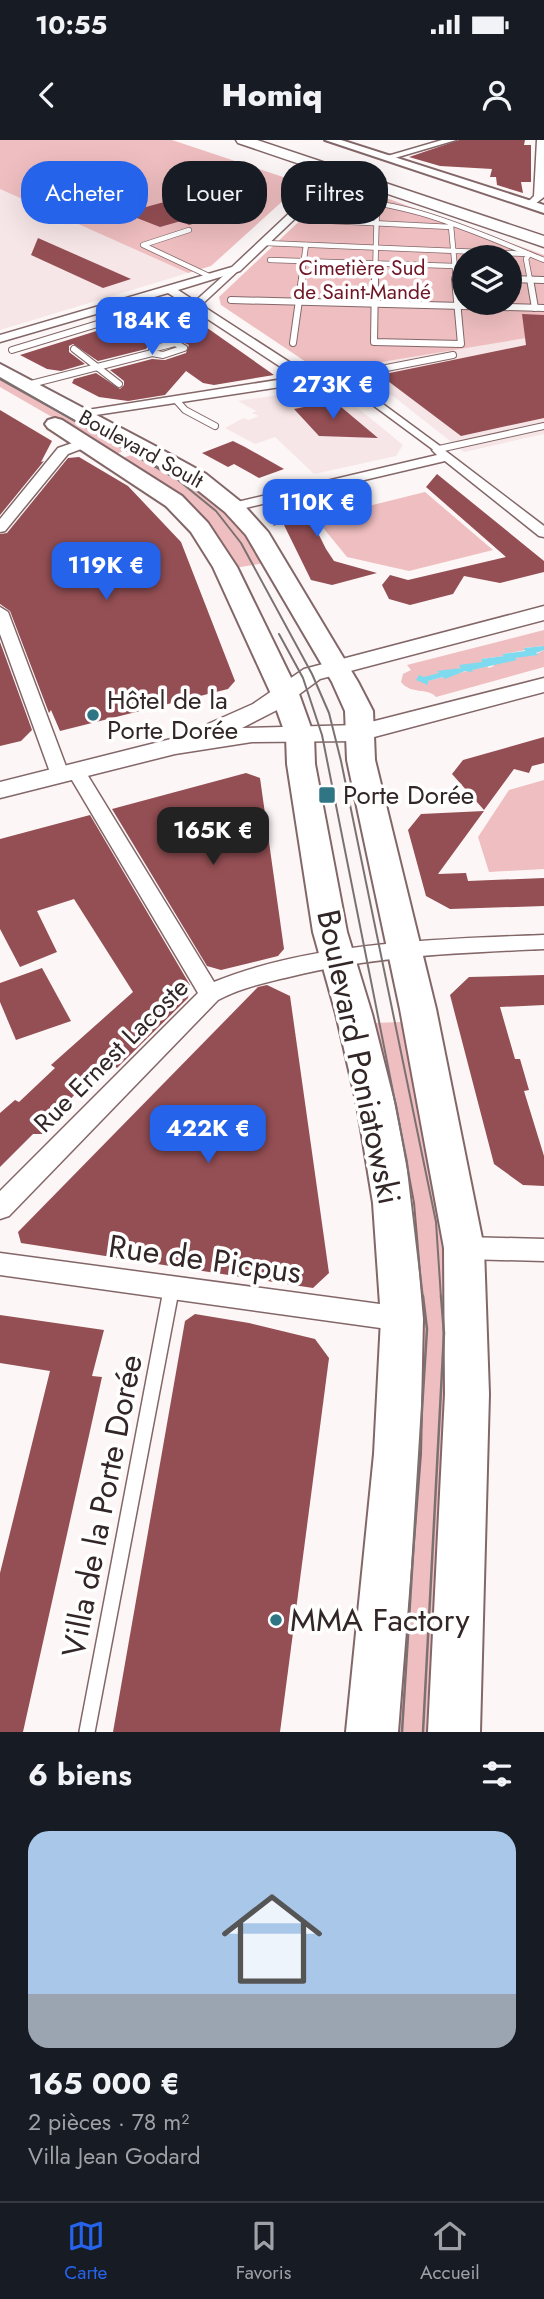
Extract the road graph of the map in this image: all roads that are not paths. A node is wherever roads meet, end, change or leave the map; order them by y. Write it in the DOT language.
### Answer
graph roads {
  1 [pos="243,140"];
  2 [pos="277,140"];
  3 [pos="330,140"];
  4 [pos="452,140"];
  5 [pos="541,140"];
  6 [pos="388,157"];
  7 [pos="542,184"];
  8 [pos="531,204"];
  9 [pos="388,207"];
  10 [pos="544,209"];
  11 [pos="285,224"];
  12 [pos="311,224"];
  13 [pos="376,225"];
  14 [pos="451,227"];
  15 [pos="544,228"];
  16 [pos="189,230"];
  17 [pos="544,242"];
  18 [pos="265,243"];
  19 [pos="306,245"];
  20 [pos="452,245"];
  21 [pos="376,248"];
  22 [pos="452,251"];
  23 [pos="522,254"];
  24 [pos="529,254"];
  25 [pos="270,260"];
  26 [pos="544,260"];
  27 [pos="305,261"];
  28 [pos="377,263"];
  29 [pos="452,266"];
  30 [pos="236,269"];
  31 [pos="209,276"];
  32 [pos="522,280"];
  33 [pos="529,280"];
  34 [pos="544,280"];
  35 [pos="169,288"];
  36 [pos="183,298"];
  37 [pos="231,300"];
  38 [pos="298,302"];
  39 [pos="376,304"];
  40 [pos="195,306"];
  41 [pos="452,306"];
  42 [pos="522,308"];
  43 [pos="535,308"];
  44 [pos="544,308"];
  45 [pos="459,315"];
  46 [pos="0,339"];
  47 [pos="293,343"];
  48 [pos="74,349"];
  49 [pos="12,350"];
  50 [pos="152,353"];
  51 [pos="453,355"];
  52 [pos="97,366"];
  53 [pos="0,370"];
  54 [pos="306,379"];
  55 [pos="119,384"];
  56 [pos="27,385"];
  57 [pos="337,387"];
  58 [pos="0,393"];
  59 [pos="176,400"];
  60 [pos="81,415"];
  61 [pos="215,426"];
  62 [pos="544,426"];
  63 [pos="84,443"];
  64 [pos="443,453"];
  65 [pos="233,507"];
  66 [pos="0,528"];
  67 [pos="544,533"];
  68 [pos="0,612"];
  69 [pos="544,613"];
  70 [pos="336,668"];
  71 [pos="544,685"];
  72 [pos="293,716"];
  73 [pos="359,733"];
  74 [pos="175,746"];
  75 [pos="67,772"];
  76 [pos="0,790"];
  77 [pos="544,942"];
  78 [pos="404,949"];
  79 [pos="338,957"];
  80 [pos="210,994"];
  81 [pos="0,1208"];
  82 [pos="464,1248"];
  83 [pos="544,1250"];
  84 [pos="0,1264"];
  85 [pos="171,1290"];
  86 [pos="402,1319"];
  87 [pos="87,1732"];
  88 [pos="372,1732"];
  89 [pos="454,1732"];
  1 -- 17 [label="highway"];
  2 -- 15 [label="highway"];
  3 -- 6 [label="street"];
  4 -- 6 [label="street"];
  5 -- 7 [label="street"];
  6 -- 8 [label="street"];
  7 -- 8 [label="street"];
  8 -- 10 [label="street"];
  9 -- 14 [label="lane"];
  11 -- 18 [label="street"];
  12 -- 13 [label="lane"];
  13 -- 14 [label="lane"];
  13 -- 21 [label="lane"];
  14 -- 20 [label="lane"];
  14 -- 24 [label="lane"];
  16 -- 31 [label="lane"];
  18 -- 19 [label="lane"];
  18 -- 30 [label="street"];
  19 -- 21 [label="lane"];
  19 -- 27 [label="lane"];
  21 -- 22 [label="lane"];
  21 -- 28 [label="lane"];
  23 -- 24 [label="lane"];
  24 -- 26 [label="lane"];
  24 -- 33 [label="lane"];
  25 -- 27 [label="lane"];
  27 -- 28 [label="lane"];
  27 -- 38 [label="lane"];
  28 -- 29 [label="lane"];
  28 -- 39 [label="lane"];
  30 -- 31 [label="street"];
  30 -- 40 [label="street"];
  31 -- 35 [label="street"];
  32 -- 33 [label="lane"];
  33 -- 34 [label="lane"];
  33 -- 43 [label="lane"];
  35 -- 36 [label="street"];
  35 -- 46 [label="street"];
  36 -- 40 [label="street"];
  36 -- 49 [label="lane"];
  37 -- 38 [label="lane"];
  38 -- 39 [label="lane"];
  38 -- 47 [label="lane"];
  39 -- 41 [label="lane"];
  39 -- 45 [label="lane"];
  40 -- 54 [label="street"];
  42 -- 43 [label="lane"];
  43 -- 44 [label="lane"];
  48 -- 52 [label="lane"];
  50 -- 50 [label="lane"];
  50 -- 52 [label="lane"];
  51 -- 57 [label="lane"];
  52 -- 55 [label="lane"];
  52 -- 56 [label="lane"];
  53 -- 56 [label="main road, Boulevard Soult"];
  54 -- 57 [label="street"];
  54 -- 59 [label="street"];
  56 -- 60 [label="main road, Boulevard Soult"];
  57 -- 64 [label="street"];
  58 -- 63 [label="main road, Boulevard Soult"];
  59 -- 60 [label="street"];
  59 -- 61 [label="lane"];
  60 -- 65 [label="main road, Boulevard Soult"];
  62 -- 64 [label="lane"];
  63 -- 66 [label="street"];
  63 -- 72 [label="main road, Boulevard Soult"];
  64 -- 65 [label="street"];
  64 -- 67 [label="street"];
  65 -- 70 [label="main road, Boulevard Soult"];
  68 -- 75 [label="street"];
  69 -- 70 [label="main road"];
  70 -- 72 [label="main road"];
  70 -- 73 [label="main road, Boulevard Soult"];
  71 -- 73 [label="main road"];
  72 -- 73 [label="main road"];
  72 -- 74 [label="main road"];
  72 -- 74 [label="main road"];
  72 -- 79 [label="main road, Boulevard Poniatowski"];
  73 -- 78 [label="main road"];
  74 -- 75 [label="main road"];
  75 -- 76 [label="main road"];
  75 -- 80 [label="street"];
  77 -- 78 [label="street, Rue Ernest Lacoste"];
  78 -- 79 [label="street, Rue Ernest Lacoste"];
  78 -- 82 [label="main road"];
  79 -- 80 [label="street, Rue Ernest Lacoste"];
  79 -- 86 [label="main road, Boulevard Poniatowski"];
  80 -- 81 [label="street, Rue Ernest Lacoste"];
  82 -- 83 [label="street"];
  82 -- 89 [label="main road"];
  84 -- 85 [label="street, Rue de Picpus"];
  85 -- 86 [label="street, Rue de Picpus"];
  85 -- 87 [label="lane, Villa de la Porte Dorée"];
  86 -- 88 [label="main road, Boulevard Poniatowski"];
}
